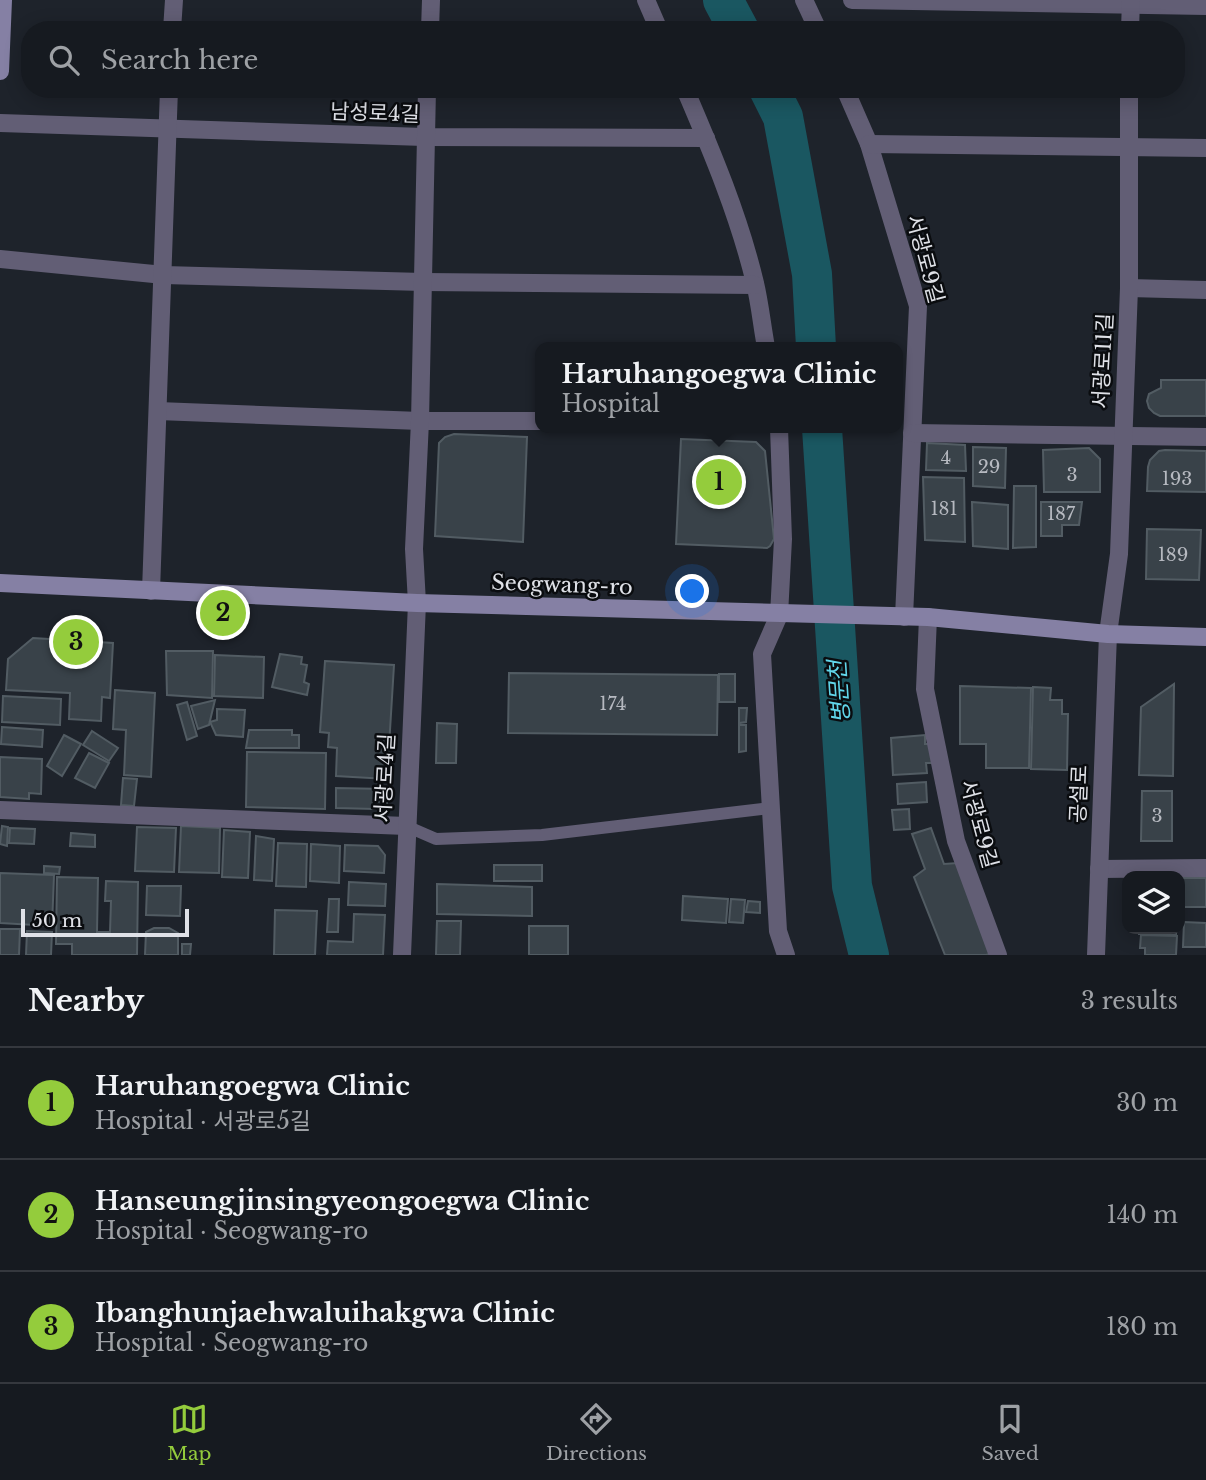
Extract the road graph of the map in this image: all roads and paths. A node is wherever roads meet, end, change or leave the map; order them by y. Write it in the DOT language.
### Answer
graph roads {
  1 [pos="3,0"];
  2 [pos="174,0"];
  3 [pos="432,0"];
  4 [pos="646,0"];
  5 [pos="804,0"];
  6 [pos="852,0"];
  7 [pos="1131,3"];
  8 [pos="1206,6"];
  9 [pos="173,21"];
  10 [pos="431,21"];
  11 [pos="655,21"];
  12 [pos="814,21"];
  13 [pos="1130,21"];
  14 [pos="0,53"];
  15 [pos="0,71"];
  16 [pos="169,98"];
  17 [pos="426,98"];
  18 [pos="689,98"];
  19 [pos="849,98"];
  20 [pos="1129,98"];
  21 [pos="0,123"];
  22 [pos="167,130"];
  23 [pos="424,137"];
  24 [pos="706,138"];
  25 [pos="869,144"];
  26 [pos="1128,145"];
  27 [pos="1206,148"];
  28 [pos="0,259"];
  29 [pos="164,275"];
  30 [pos="423,282"];
  31 [pos="755,285"];
  32 [pos="1129,288"];
  33 [pos="1206,290"];
  34 [pos="765,342"];
  35 [pos="159,411"];
  36 [pos="420,421"];
  37 [pos="535,421"];
  38 [pos="779,433"];
  39 [pos="912,433"];
  40 [pos="1122,435"];
  41 [pos="1206,437"];
  42 [pos="0,583"];
  43 [pos="151,591"];
  44 [pos="417,603"];
  45 [pos="779,615"];
  46 [pos="904,617"];
  47 [pos="928,617"];
  48 [pos="1108,634"];
  49 [pos="1206,637"];
  50 [pos="771,808"];
  51 [pos="0,810"];
  52 [pos="406,826"];
  53 [pos="1206,868"];
  54 [pos="1099,869"];
  55 [pos="402,955"];
  56 [pos="786,955"];
  57 [pos="998,955"];
  58 [pos="1096,955"];
  1 -- 14 [label="main road"];
  2 -- 9 [label="street"];
  3 -- 10 [label="street"];
  4 -- 11 [label="street"];
  5 -- 12 [label="street"];
  6 -- 7 [label="street"];
  7 -- 8 [label="street"];
  7 -- 13 [label="street"];
  14 -- 15 [label="main road"];
  16 -- 22 [label="street"];
  17 -- 23 [label="street, 서광로4길"];
  18 -- 24 [label="street"];
  19 -- 25 [label="street, 서광로9길"];
  20 -- 26 [label="street, 서광로11길"];
  21 -- 22 [label="street, 남성로4길"];
  22 -- 23 [label="street, 남성로4길"];
  22 -- 29 [label="street"];
  23 -- 24 [label="street, 남성로4길"];
  23 -- 30 [label="street, 서광로4길"];
  24 -- 31 [label="street"];
  25 -- 26 [label="street"];
  25 -- 39 [label="street, 서광로9길"];
  26 -- 27 [label="street"];
  26 -- 32 [label="street, 서광로11길"];
  28 -- 29 [label="street"];
  29 -- 30 [label="street"];
  29 -- 35 [label="street"];
  30 -- 31 [label="street"];
  30 -- 36 [label="street, 서광로4길"];
  31 -- 34 [label="street"];
  32 -- 33 [label="street"];
  32 -- 40 [label="street, 서광로11길"];
  35 -- 36 [label="street"];
  35 -- 43 [label="street"];
  36 -- 37 [label="street"];
  36 -- 44 [label="street, 서광로4길"];
  38 -- 45 [label="street"];
  39 -- 40 [label="street"];
  39 -- 46 [label="street, 서광로9길"];
  40 -- 41 [label="street"];
  40 -- 48 [label="street, 서광로11길"];
  42 -- 43 [label="main road, Seogwang-ro"];
  43 -- 44 [label="main road, Seogwang-ro"];
  44 -- 45 [label="main road, Seogwang-ro"];
  44 -- 52 [label="street, 서광로4길"];
  45 -- 46 [label="main road, Seogwang-ro"];
  45 -- 50 [label="street"];
  46 -- 47 [label="main road"];
  47 -- 48 [label="main road"];
  47 -- 57 [label="street, 서광로9길"];
  48 -- 49 [label="main road"];
  48 -- 54 [label="street, 공설로"];
  50 -- 52 [label="lane"];
  50 -- 56 [label="street"];
  51 -- 52 [label="street"];
  52 -- 55 [label="street, 서광로4길"];
  53 -- 54 [label="street"];
  54 -- 58 [label="street, 공설로"];
}
